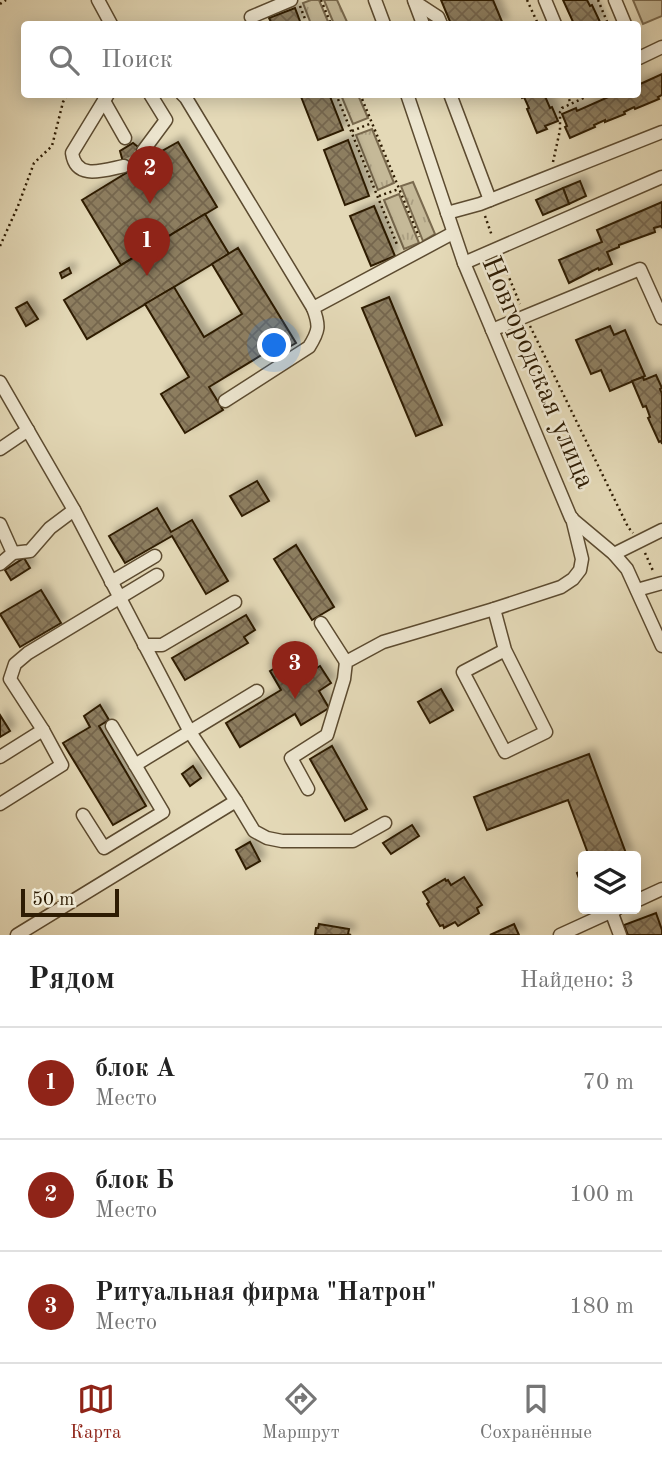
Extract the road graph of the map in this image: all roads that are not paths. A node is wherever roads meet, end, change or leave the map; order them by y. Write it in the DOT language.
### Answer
graph roads {
  1 [pos="98,0"];
  2 [pos="291,0"];
  3 [pos="375,0"];
  4 [pos="545,0"];
  5 [pos="615,0"];
  6 [pos="416,1"];
  7 [pos="250,17"];
  8 [pos="109,21"];
  9 [pos="383,21"];
  10 [pos="422,21"];
  11 [pos="440,21"];
  12 [pos="554,21"];
  13 [pos="624,21"];
  14 [pos="662,47"];
  15 [pos="641,57"];
  16 [pos="106,98"];
  17 [pos="152,98"];
  18 [pos="185,98"];
  19 [pos="408,98"];
  20 [pos="451,98"];
  21 [pos="662,132"];
  22 [pos="125,138"];
  23 [pos="143,151"];
  24 [pos="124,166"];
  25 [pos="662,177"];
  26 [pos="485,202"];
  27 [pos="447,213"];
  28 [pos="453,233"];
  29 [pos="464,263"];
  30 [pos="313,308"];
  31 [pos="662,318"];
  32 [pos="492,330"];
  33 [pos="0,383"];
  34 [pos="225,401"];
  35 [pos="28,430"];
  36 [pos="0,449"];
  37 [pos="74,510"];
  38 [pos="571,518"];
  39 [pos="0,524"];
  40 [pos="662,530"];
  41 [pos="13,553"];
  42 [pos="614,554"];
  43 [pos="155,556"];
  44 [pos="0,564"];
  45 [pos="157,575"];
  46 [pos="111,582"];
  47 [pos="661,584"];
  48 [pos="637,590"];
  49 [pos="120,597"];
  50 [pos="235,602"];
  51 [pos="494,609"];
  52 [pos="321,623"];
  53 [pos="145,645"];
  54 [pos="662,646"];
  55 [pos="505,650"];
  56 [pos="346,663"];
  57 [pos="257,691"];
  58 [pos="112,726"];
  59 [pos="43,730"];
  60 [pos="190,732"];
  61 [pos="0,757"];
  62 [pos="135,765"];
  63 [pos="307,789"];
  64 [pos="236,801"];
  65 [pos="0,804"];
  66 [pos="83,815"];
  67 [pos="386,823"];
  68 [pos="662,890"];
  69 [pos="641,899"];
  70 [pos="606,914"];
  71 [pos="615,914"];
  72 [pos="17,935"];
  73 [pos="561,935"];
  74 [pos="620,935"];
  1 -- 8 [label="street"];
  2 -- 7 [label="street"];
  3 -- 9 [label="street"];
  4 -- 12 [label="street"];
  5 -- 13 [label="street"];
  6 -- 10 [label="street"];
  6 -- 11 [label="street"];
  14 -- 15 [label="street"];
  16 -- 22 [label="street"];
  16 -- 24 [label="street"];
  17 -- 23 [label="street"];
  18 -- 30 [label="street"];
  19 -- 27 [label="street, Новгородская улица"];
  20 -- 26 [label="street"];
  21 -- 26 [label="street"];
  25 -- 29 [label="street"];
  26 -- 27 [label="street"];
  27 -- 28 [label="street, Новгородская улица"];
  28 -- 29 [label="street, Новгородская улица"];
  28 -- 30 [label="street"];
  29 -- 32 [label="street, Новгородская улица"];
  30 -- 34 [label="street"];
  31 -- 32 [label="street"];
  32 -- 38 [label="street, Новгородская улица"];
  33 -- 35 [label="street"];
  35 -- 36 [label="street"];
  35 -- 37 [label="street"];
  37 -- 41 [label="street"];
  37 -- 46 [label="street"];
  38 -- 42 [label="street, Новгородская улица"];
  38 -- 51 [label="street"];
  39 -- 41 [label="street"];
  40 -- 42 [label="street"];
  41 -- 44 [label="street"];
  42 -- 48 [label="street, Новгородская улица"];
  43 -- 46 [label="street"];
  45 -- 49 [label="street"];
  46 -- 49 [label="street"];
  47 -- 48 [label="street"];
  48 -- 54 [label="street, Новгородская улица"];
  49 -- 53 [label="street"];
  49 -- 59 [label="street"];
  50 -- 53 [label="street"];
  51 -- 55 [label="street"];
  51 -- 56 [label="street"];
  52 -- 56 [label="street"];
  53 -- 60 [label="street"];
  55 -- 55 [label="street"];
  56 -- 63 [label="street"];
  57 -- 60 [label="street"];
  58 -- 62 [label="street"];
  59 -- 61 [label="street"];
  59 -- 65 [label="street"];
  60 -- 62 [label="street"];
  60 -- 64 [label="street"];
  62 -- 66 [label="street"];
  64 -- 67 [label="street"];
  64 -- 72 [label="street"];
  68 -- 69 [label="street"];
  70 -- 73 [label="street"];
  71 -- 74 [label="street"];
}
